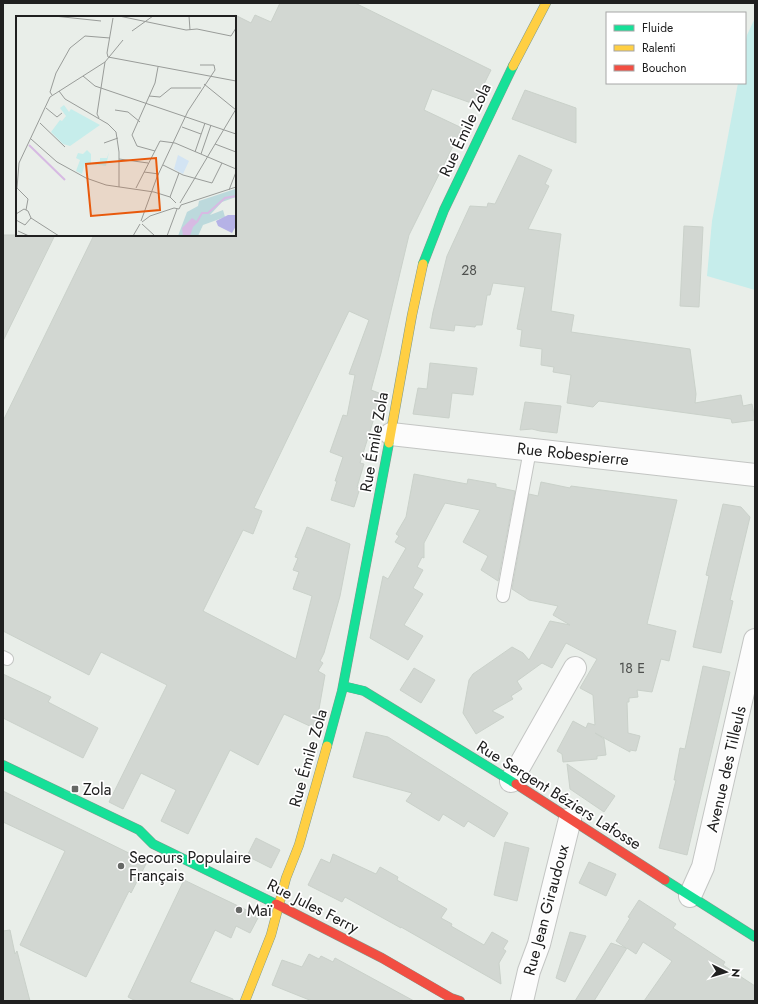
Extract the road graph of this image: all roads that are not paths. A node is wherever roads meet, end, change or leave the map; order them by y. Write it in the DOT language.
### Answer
graph roads {
  1 [pos="546,3"];
  2 [pos="391,434"];
  3 [pos="530,450"];
  4 [pos="755,475"];
  5 [pos="503,596"];
  6 [pos="755,640"];
  7 [pos="575,668"];
  8 [pos="343,686"];
  9 [pos="3,765"];
  10 [pos="511,781"];
  11 [pos="570,819"];
  12 [pos="690,896"];
  13 [pos="279,905"];
  14 [pos="755,937"];
  15 [pos="245,1001"];
  16 [pos="460,1001"];
  17 [pos="522,1001"];
  1 -- 2 [label="street, Rue Émile Zola"];
  2 -- 3 [label="street, Rue Robespierre"];
  2 -- 8 [label="street, Rue Émile Zola"];
  3 -- 4 [label="street, Rue Robespierre"];
  3 -- 5 [label="lane"];
  6 -- 12 [label="street, Avenue des Tilleuls"];
  7 -- 10 [label="street"];
  8 -- 10 [label="street, Rue Sergent Béziers Lafosse"];
  8 -- 13 [label="street, Rue Émile Zola"];
  9 -- 13 [label="street, Rue Jules Ferry"];
  10 -- 11 [label="street, Rue Sergent Béziers Lafosse"];
  11 -- 12 [label="street, Rue Sergent Béziers Lafosse"];
  11 -- 17 [label="street, Rue Jean Giraudoux"];
  12 -- 14 [label="street, Rue Sergent Béziers Lafosse"];
  13 -- 15 [label="street, Rue Émile Zola"];
  13 -- 16 [label="street, Rue Jules Ferry"];
}
